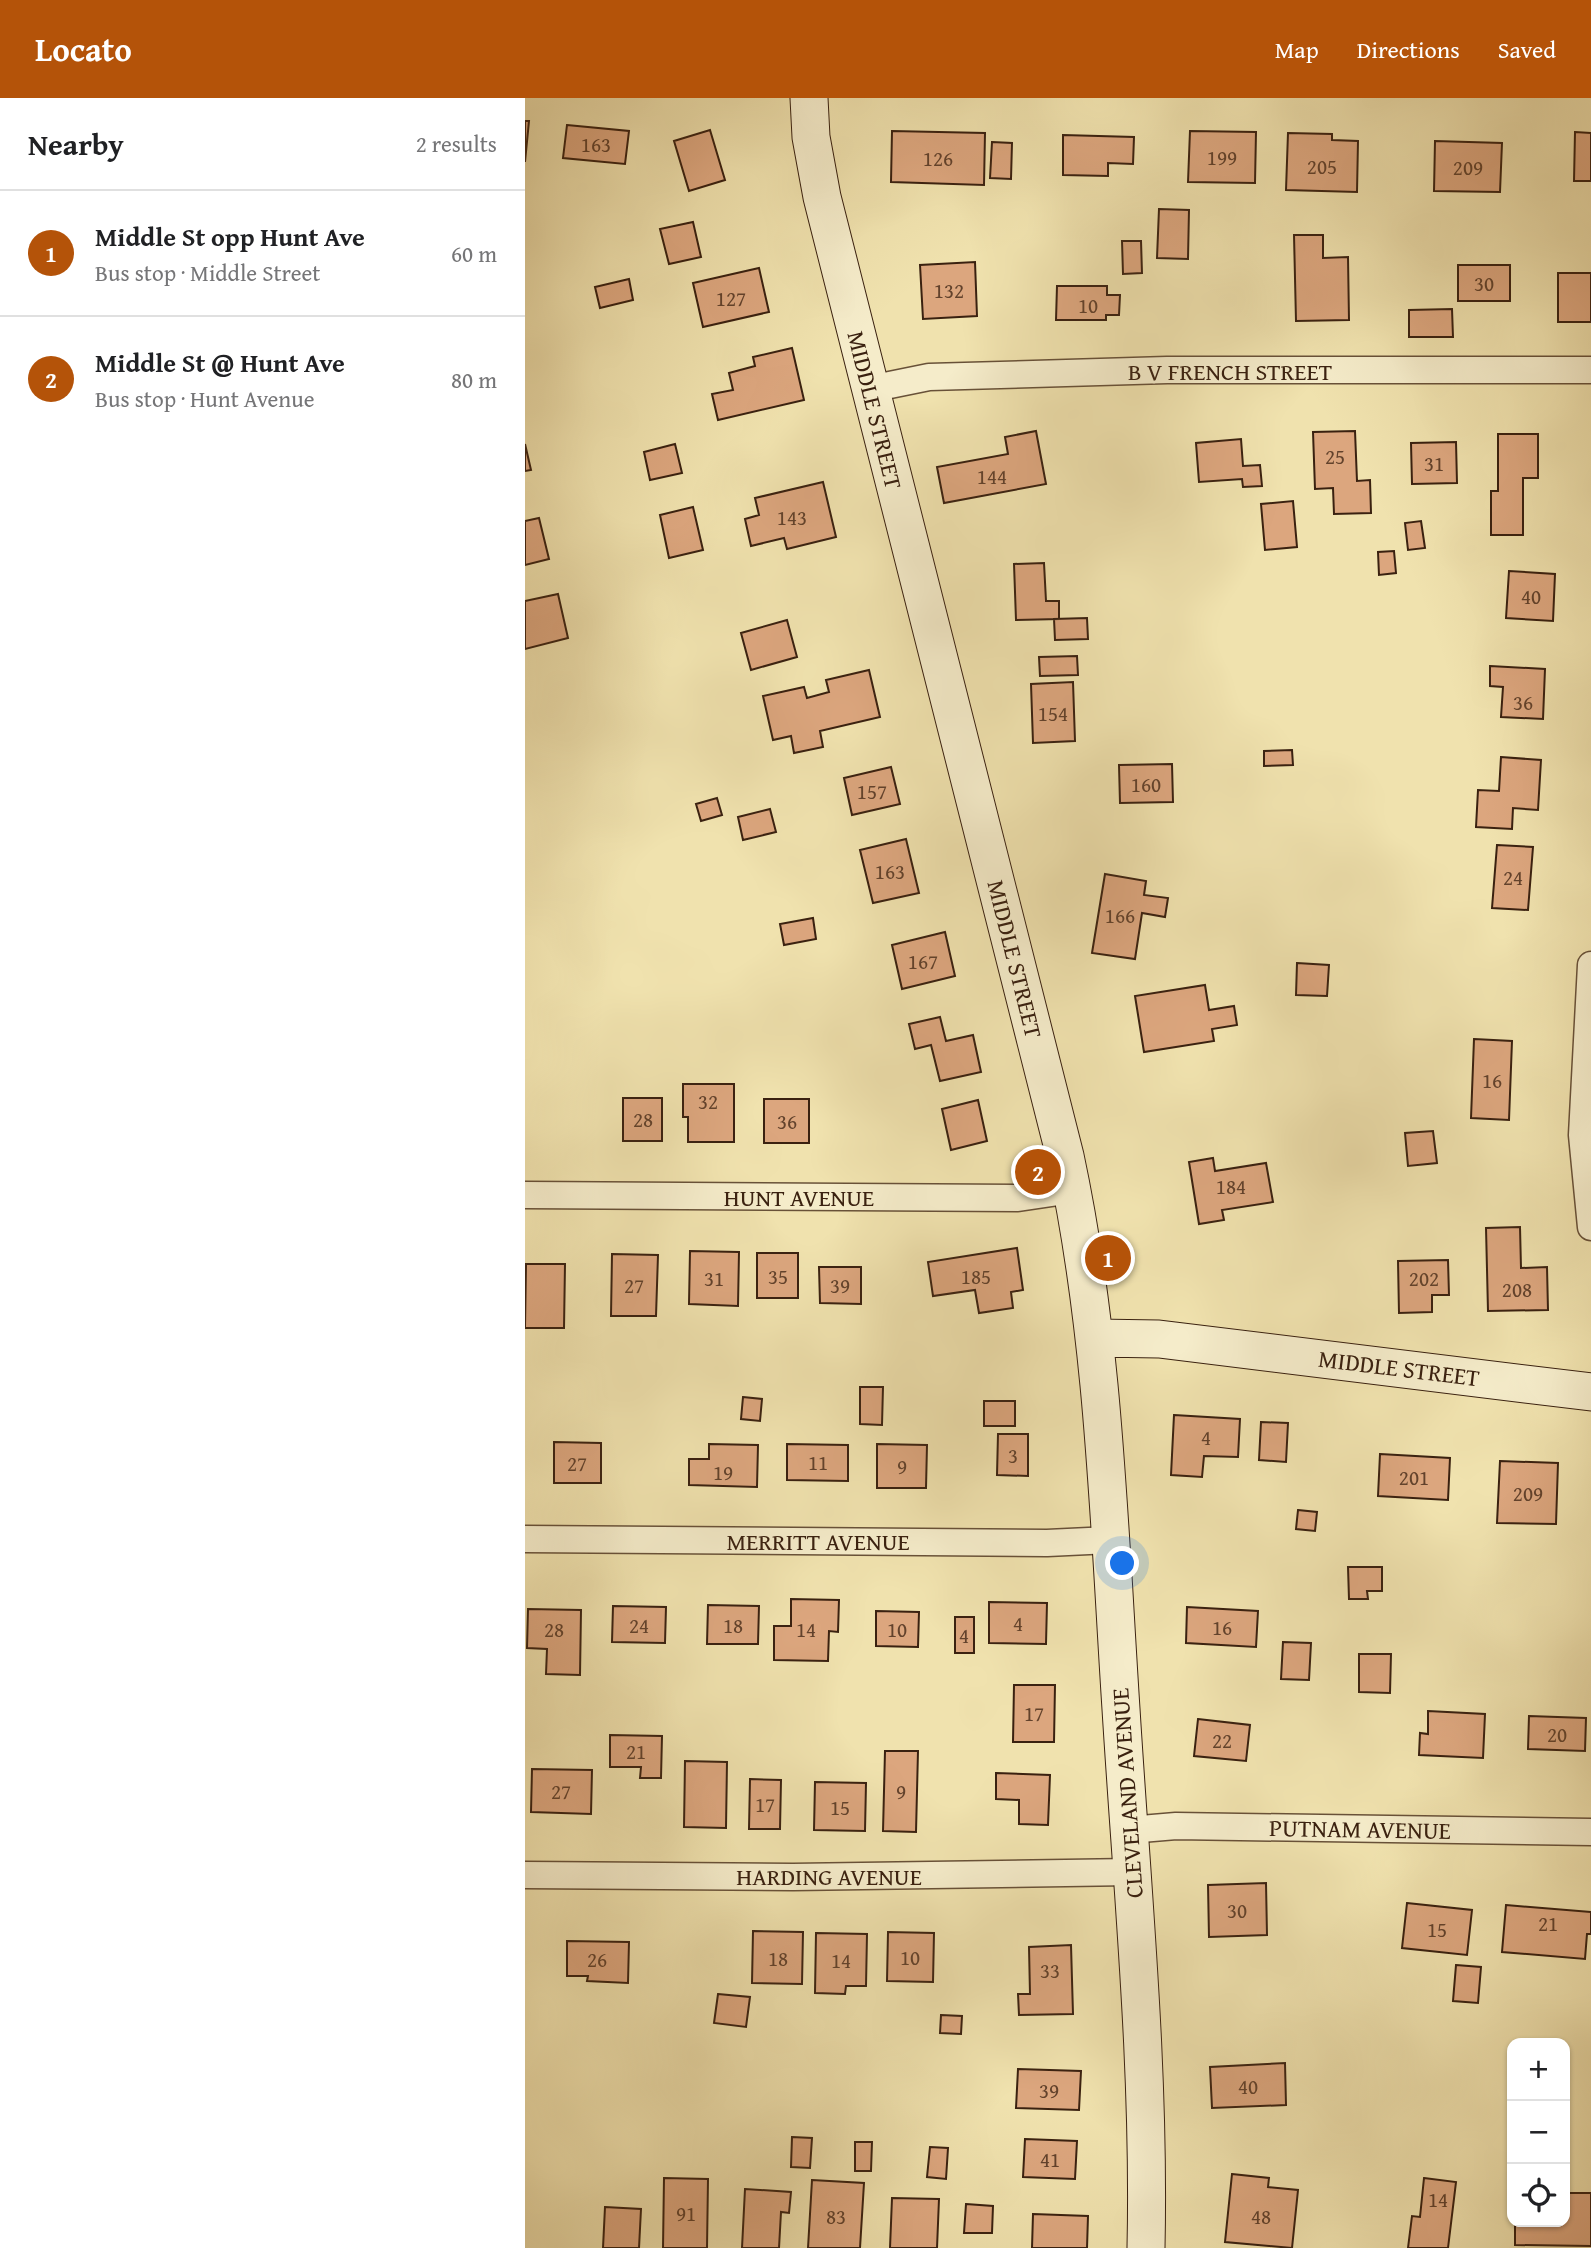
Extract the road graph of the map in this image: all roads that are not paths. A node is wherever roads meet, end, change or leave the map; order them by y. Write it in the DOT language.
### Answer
graph roads {
  1 [pos="809,98"];
  2 [pos="1591,370"];
  3 [pos="870,389"];
  4 [pos="1591,965"];
  5 [pos="1072,1190"];
  6 [pos="525,1195"];
  7 [pos="1591,1227"];
  8 [pos="1096,1338"];
  9 [pos="1591,1392"];
  10 [pos="525,1539"];
  11 [pos="1110,1540"];
  12 [pos="1129,1830"];
  13 [pos="1591,1832"];
  14 [pos="1132,1872"];
  15 [pos="525,1875"];
  16 [pos="1146,2248"];
  1 -- 3 [label="street, MIDDLE STREET"];
  2 -- 3 [label="street, B V FRENCH STREET"];
  3 -- 5 [label="street, MIDDLE STREET"];
  4 -- 7 [label="street"];
  5 -- 6 [label="street, HUNT AVENUE"];
  5 -- 8 [label="street, MIDDLE STREET"];
  8 -- 9 [label="street, MIDDLE STREET"];
  8 -- 11 [label="street, CLEVELAND AVENUE"];
  10 -- 11 [label="street, MERRITT AVENUE"];
  11 -- 12 [label="street, CLEVELAND AVENUE"];
  12 -- 13 [label="street, PUTNAM AVENUE"];
  12 -- 14 [label="street, CLEVELAND AVENUE"];
  14 -- 15 [label="street, HARDING AVENUE"];
  14 -- 16 [label="street, CLEVELAND AVENUE"];
}
